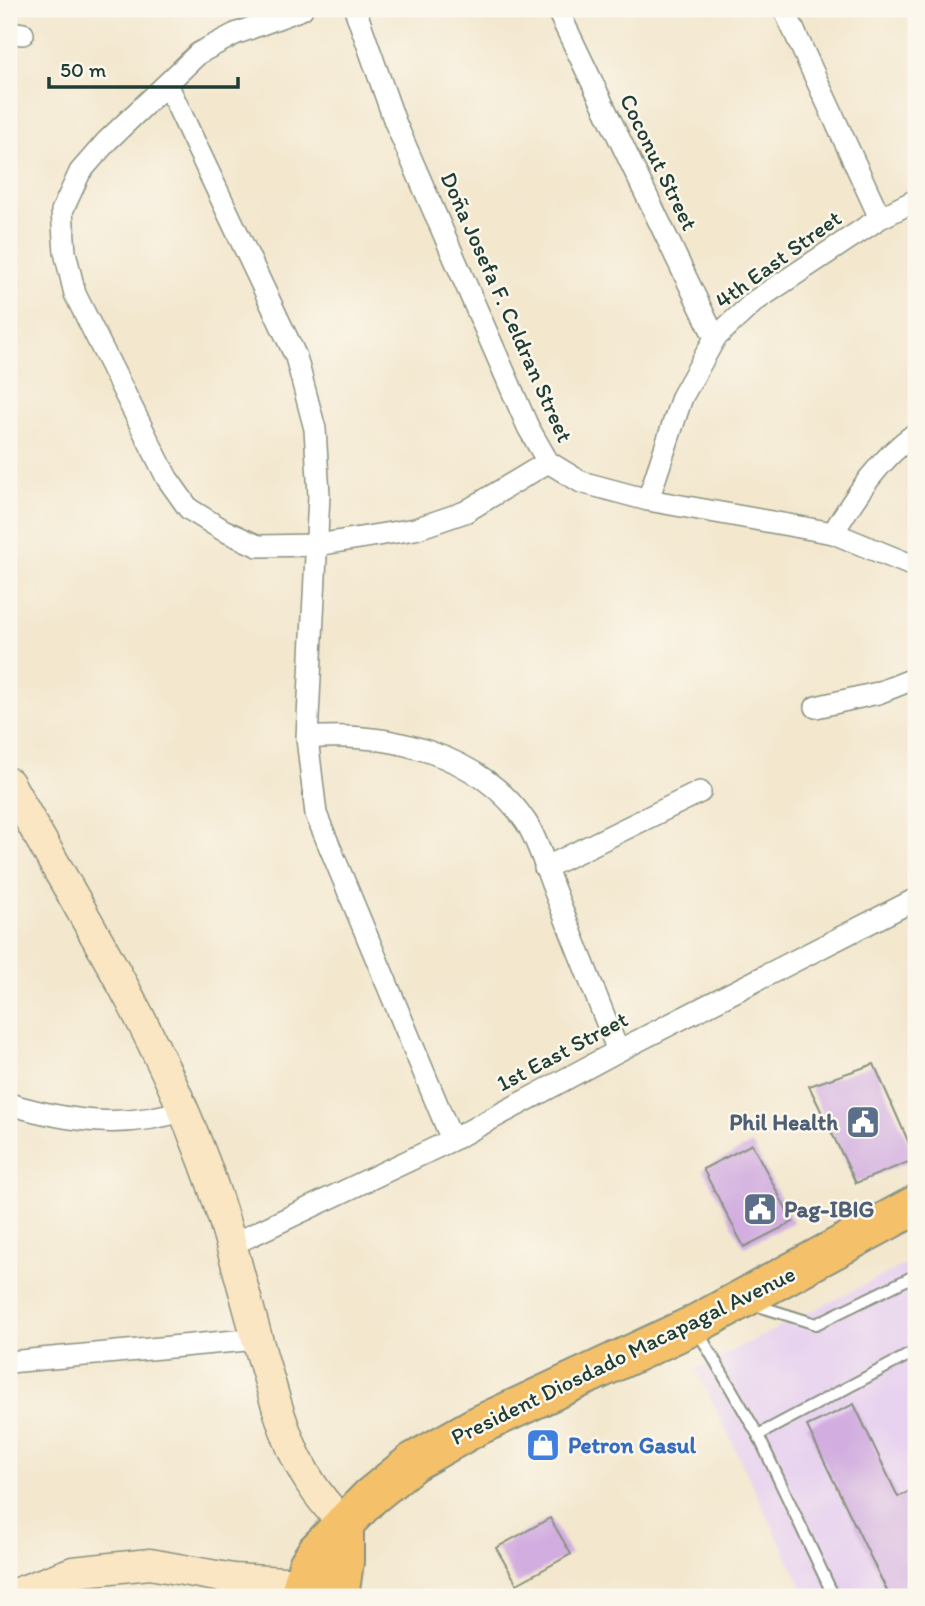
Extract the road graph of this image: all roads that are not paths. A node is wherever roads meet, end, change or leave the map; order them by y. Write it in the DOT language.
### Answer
graph roads {
  1 [pos="302,9"];
  2 [pos="355,9"];
  3 [pos="557,9"];
  4 [pos="784,9"];
  5 [pos="167,85"];
  6 [pos="916,200"];
  7 [pos="880,218"];
  8 [pos="715,338"];
  9 [pos="916,433"];
  10 [pos="548,462"];
  11 [pos="648,500"];
  12 [pos="833,533"];
  13 [pos="317,545"];
  14 [pos="916,567"];
  15 [pos="916,678"];
  16 [pos="816,707"];
  17 [pos="307,738"];
  18 [pos="9,783"];
  19 [pos="700,792"];
  20 [pos="545,868"];
  21 [pos="916,899"];
  22 [pos="618,1051"];
  23 [pos="9,1104"];
  24 [pos="184,1110"];
  25 [pos="452,1140"];
  26 [pos="916,1205"];
  27 [pos="231,1245"];
  28 [pos="916,1276"];
  29 [pos="739,1300"];
  30 [pos="694,1325"];
  31 [pos="257,1339"];
  32 [pos="916,1351"];
  33 [pos="9,1362"];
  34 [pos="758,1435"];
  35 [pos="344,1523"];
  36 [pos="301,1590"];
  37 [pos="25,1593"];
  38 [pos="339,1597"];
  39 [pos="834,1597"];
  1 -- 5 [label="street"];
  2 -- 10 [label="street, Doña Josefa F. Celdran Street"];
  3 -- 8 [label="street, Coconut Street"];
  4 -- 7 [label="street"];
  5 -- 13 [label="street"];
  5 -- 13 [label="street"];
  6 -- 7 [label="street, 4th East Street"];
  7 -- 8 [label="street, 4th East Street"];
  8 -- 11 [label="street, 4th East Street"];
  9 -- 12 [label="street"];
  10 -- 11 [label="street, Doña Josefa F. Celdran Street"];
  10 -- 13 [label="street"];
  11 -- 12 [label="street, Doña Josefa F. Celdran Street"];
  12 -- 14 [label="street, Doña Josefa F. Celdran Street"];
  13 -- 17 [label="street"];
  15 -- 16 [label="street"];
  17 -- 20 [label="street"];
  17 -- 25 [label="street"];
  18 -- 24 [label="main road"];
  19 -- 20 [label="street"];
  20 -- 22 [label="street"];
  21 -- 22 [label="street, 1st East Street"];
  22 -- 25 [label="street, 1st East Street"];
  23 -- 24 [label="street"];
  24 -- 27 [label="main road"];
  25 -- 27 [label="street, 1st East Street"];
  26 -- 29 [label="highway, President Diosdado Macapagal Avenue"];
  27 -- 31 [label="main road"];
  28 -- 29 [label="lane"];
  29 -- 30 [label="highway, President Diosdado Macapagal Avenue"];
  30 -- 34 [label="lane"];
  30 -- 35 [label="highway, President Diosdado Macapagal Avenue"];
  31 -- 33 [label="street"];
  31 -- 35 [label="main road"];
  32 -- 34 [label="lane"];
  34 -- 39 [label="lane"];
  35 -- 36 [label="highway, President Diosdado Macapagal Avenue"];
  35 -- 38 [label="highway"];
  36 -- 37 [label="main road"];
}
